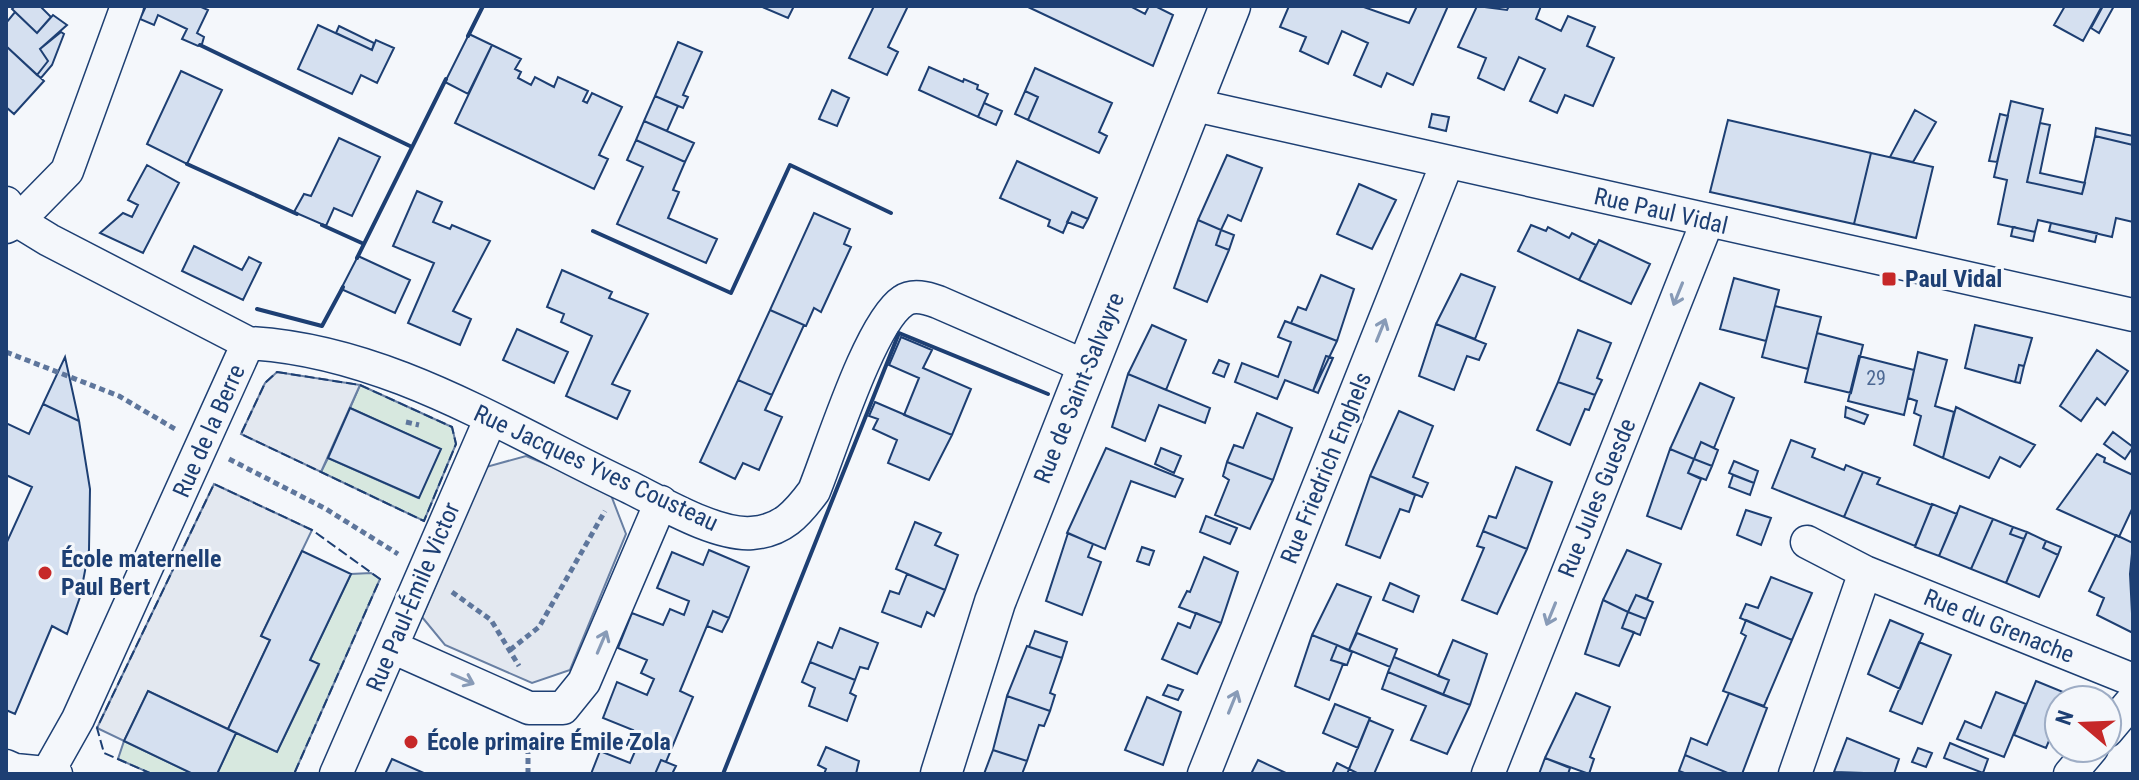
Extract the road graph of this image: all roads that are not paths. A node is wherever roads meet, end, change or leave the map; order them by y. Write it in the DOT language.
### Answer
graph roads {
  1 [pos="127,6"];
  2 [pos="1230,6"];
  3 [pos="1190,104"];
  4 [pos="1447,163"];
  5 [pos="10,217"];
  6 [pos="1707,222"];
  7 [pos="2133,315"];
  8 [pos="248,343"];
  9 [pos="1087,367"];
  10 [pos="490,420"];
  11 [pos="661,502"];
  12 [pos="1807,542"];
  13 [pos="1865,572"];
  14 [pos="392,647"];
  15 [pos="2133,680"];
  16 [pos="6,766"];
  17 [pos="50,773"];
  18 [pos="336,774"];
  19 [pos="941,774"];
  20 [pos="1204,774"];
  21 [pos="1488,774"];
  22 [pos="1795,774"];
  1 -- 5 [label="street"];
  2 -- 3 [label="street, Rue de Saint-Salvayre"];
  3 -- 4 [label="street, Rue Paul Vidal"];
  3 -- 9 [label="street, Rue de Saint-Salvayre"];
  4 -- 6 [label="street, Rue Paul Vidal"];
  20 -- 4 [label="street, Rue Friedrich Enghels, one-way"];
  5 -- 8 [label="street, Rue de la Berre"];
  6 -- 7 [label="street, Rue Paul Vidal"];
  6 -- 21 [label="street, Rue Jules Guesde, one-way"];
  8 -- 10 [label="street, Rue Jacques Yves Cousteau"];
  8 -- 17 [label="street, Rue de la Berre"];
  9 -- 11 [label="street, Rue Jacques Yves Cousteau"];
  9 -- 19 [label="street, Rue de Saint-Salvayre"];
  10 -- 11 [label="street, Rue Jacques Yves Cousteau"];
  10 -- 14 [label="street, Rue Paul-Émile Victor"];
  14 -- 11 [label="street, one-way"];
  12 -- 13 [label="street, Rue du Grenache"];
  13 -- 15 [label="street, Rue du Grenache"];
  13 -- 22 [label="street"];
  14 -- 18 [label="street, Rue Paul-Émile Victor"];
  16 -- 17 [label="street"];
}
